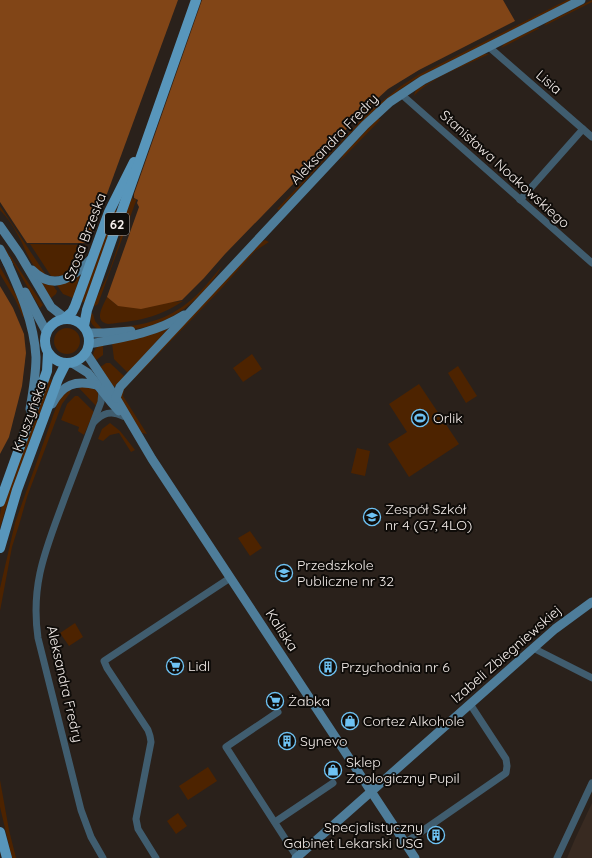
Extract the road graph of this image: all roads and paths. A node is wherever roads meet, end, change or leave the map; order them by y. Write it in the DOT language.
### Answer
graph roads {
  1 [pos="196,0"];
  2 [pos="581,0"];
  3 [pos="488,47"];
  4 [pos="401,94"];
  5 [pos="153,122"];
  6 [pos="583,129"];
  7 [pos="592,137"];
  8 [pos="520,200"];
  9 [pos="0,226"];
  10 [pos="0,249"];
  11 [pos="19,253"];
  12 [pos="92,258"];
  13 [pos="6,260"];
  14 [pos="592,263"];
  15 [pos="200,303"];
  16 [pos="65,318"];
  17 [pos="86,330"];
  18 [pos="152,330"];
  19 [pos="46,331"];
  20 [pos="87,348"];
  21 [pos="48,353"];
  22 [pos="69,363"];
  23 [pos="99,388"];
  24 [pos="116,398"];
  25 [pos="126,417"];
  26 [pos="92,424"];
  27 [pos="26,426"];
  28 [pos="40,427"];
  29 [pos="0,502"];
  30 [pos="0,548"];
  31 [pos="230,578"];
  32 [pos="592,602"];
  33 [pos="533,648"];
  34 [pos="592,678"];
  35 [pos="470,704"];
  36 [pos="278,712"];
  37 [pos="333,782"];
  38 [pos="592,783"];
  39 [pos="371,791"];
  40 [pos="275,822"];
  41 [pos="0,832"];
  42 [pos="405,843"];
  43 [pos="296,857"];
  44 [pos="7,858"];
  45 [pos="103,858"];
  46 [pos="156,858"];
  47 [pos="415,858"];
  48 [pos="557,858"];
  1 -- 5 [label="main road, Szosa Brzeska / 62"];
  2 -- 3 [label="street, Aleksandra Fredry"];
  3 -- 4 [label="street, Aleksandra Fredry"];
  3 -- 6 [label="street, Lisia"];
  4 -- 8 [label="street, Stanisława Noakowskiego"];
  4 -- 15 [label="street, Aleksandra Fredry"];
  5 -- 12 [label="main road, Szosa Brzeska / 62"];
  5 -- 17 [label="main road, Szosa Brzeska / 62"];
  6 -- 7 [label="street, Lisia"];
  6 -- 8 [label="street"];
  8 -- 14 [label="street, Stanisława Noakowskiego"];
  9 -- 11 [label="street"];
  10 -- 13 [label="street"];
  11 -- 12 [label="street"];
  11 -- 16 [label="street"];
  12 -- 16 [label="main road, Szosa Brzeska / 62"];
  13 -- 19 [label="street"];
  13 -- 27 [label="street"];
  15 -- 18 [label="street, Aleksandra Fredry"];
  15 -- 24 [label="street, Aleksandra Fredry"];
  16 -- 17 [label="main road"];
  16 -- 19 [label="main road, 62"];
  17 -- 18 [label="street, Aleksandra Fredry"];
  17 -- 20 [label="main road, 62"];
  18 -- 20 [label="street, Aleksandra Fredry"];
  19 -- 21 [label="main road"];
  20 -- 22 [label="main road"];
  20 -- 24 [label="street, Kaliska"];
  21 -- 22 [label="main road"];
  21 -- 27 [label="main road, Kruszyńska"];
  22 -- 23 [label="street, Kaliska"];
  22 -- 28 [label="main road, Kruszyńska"];
  23 -- 25 [label="street, Kaliska"];
  23 -- 26 [label="street, Aleksandra Fredry"];
  23 -- 28 [label="street"];
  24 -- 25 [label="street, Kaliska"];
  25 -- 26 [label="street"];
  25 -- 31 [label="street, Kaliska"];
  26 -- 45 [label="street, Aleksandra Fredry"];
  27 -- 29 [label="main road, Kruszyńska"];
  28 -- 30 [label="main road, Kruszyńska"];
  31 -- 39 [label="street, Kaliska"];
  31 -- 46 [label="street"];
  32 -- 33 [label="street, Izabeli Zbiegniewskiej"];
  33 -- 34 [label="street"];
  33 -- 35 [label="street, Izabeli Zbiegniewskiej"];
  35 -- 39 [label="street, Izabeli Zbiegniewskiej"];
  35 -- 42 [label="street"];
  36 -- 40 [label="street"];
  37 -- 40 [label="street"];
  38 -- 48 [label="street"];
  39 -- 42 [label="street, Kaliska"];
  39 -- 43 [label="street, Izabeli Zbiegniewskiej"];
  40 -- 43 [label="street"];
  41 -- 44 [label="main road"];
  42 -- 47 [label="street, Kaliska"];
}
